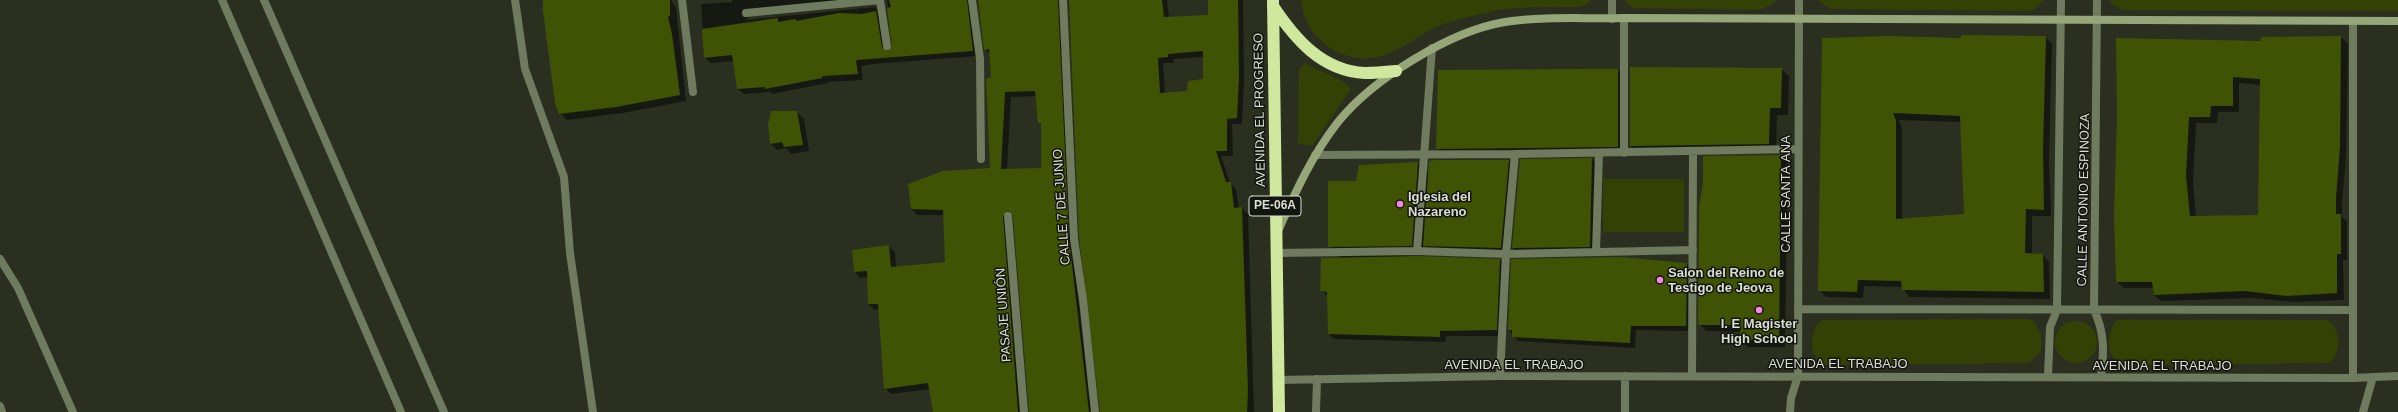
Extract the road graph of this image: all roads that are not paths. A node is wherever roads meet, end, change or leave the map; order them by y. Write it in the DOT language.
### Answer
graph roads {
  1 [pos="222,0"];
  2 [pos="264,0"];
  3 [pos="515,0"];
  4 [pos="682,0"];
  5 [pos="880,0"];
  6 [pos="972,0"];
  7 [pos="1062,0"];
  8 [pos="1612,0"];
  9 [pos="1799,0"];
  10 [pos="2061,0"];
  11 [pos="2097,0"];
  12 [pos="1273,3"];
  13 [pos="746,13"];
  14 [pos="1624,18"];
  15 [pos="1798,18"];
  16 [pos="1612,19"];
  17 [pos="2062,20"];
  18 [pos="2098,20"];
  19 [pos="2353,21"];
  20 [pos="2398,22"];
  21 [pos="887,46"];
  22 [pos="1432,48"];
  23 [pos="1396,71"];
  24 [pos="693,92"];
  25 [pos="1798,149"];
  26 [pos="1693,152"];
  27 [pos="1599,153"];
  28 [pos="1624,153"];
  29 [pos="1424,154"];
  30 [pos="1515,154"];
  31 [pos="1316,155"];
  32 [pos="981,159"];
  33 [pos="1008,216"];
  34 [pos="1276,235"];
  35 [pos="1693,250"];
  36 [pos="1417,251"];
  37 [pos="1596,252"];
  38 [pos="1277,253"];
  39 [pos="1506,254"];
  40 [pos="0,259"];
  41 [pos="1798,309"];
  42 [pos="2057,310"];
  43 [pos="2094,310"];
  44 [pos="2352,310"];
  45 [pos="1500,376"];
  46 [pos="1625,376"];
  47 [pos="1692,376"];
  48 [pos="1798,376"];
  49 [pos="2398,376"];
  50 [pos="2048,377"];
  51 [pos="2101,377"];
  52 [pos="2373,377"];
  53 [pos="2353,378"];
  54 [pos="1317,379"];
  55 [pos="1279,380"];
  56 [pos="0,406"];
  57 [pos="2,412"];
  58 [pos="73,412"];
  59 [pos="401,412"];
  60 [pos="444,412"];
  61 [pos="593,412"];
  62 [pos="1024,412"];
  63 [pos="1094,412"];
  64 [pos="1278,412"];
  65 [pos="1316,412"];
  66 [pos="1625,412"];
  67 [pos="1790,412"];
  68 [pos="2363,412"];
  1 -- 59 [label="street"];
  2 -- 60 [label="street"];
  3 -- 61 [label="street"];
  4 -- 24 [label="street"];
  5 -- 13 [label="street"];
  5 -- 21 [label="street"];
  6 -- 32 [label="street"];
  7 -- 63 [label="street, CALLE 7 DE JUNIO"];
  8 -- 16 [label="street"];
  9 -- 15 [label="street, CALLE SANTA ANA"];
  10 -- 17 [label="street, CALLE ANTONIO ESPINOZA"];
  11 -- 18 [label="street, CALLE ANTONIO ESPINOZA"];
  12 -- 23 [label="highway"];
  12 -- 34 [label="highway, AVENIDA EL PROGRESO / PE-06A"];
  14 -- 15 [label="main road"];
  14 -- 16 [label="main road"];
  14 -- 28 [label="street"];
  15 -- 17 [label="main road"];
  15 -- 25 [label="street, CALLE SANTA ANA"];
  16 -- 22 [label="main road"];
  17 -- 18 [label="main road"];
  17 -- 42 [label="street, CALLE ANTONIO ESPINOZA"];
  18 -- 19 [label="main road"];
  18 -- 43 [label="street, CALLE ANTONIO ESPINOZA"];
  19 -- 20 [label="main road"];
  19 -- 44 [label="street"];
  22 -- 23 [label="main road"];
  22 -- 29 [label="street"];
  23 -- 31 [label="main road"];
  25 -- 26 [label="street"];
  25 -- 41 [label="street, CALLE SANTA ANA"];
  26 -- 28 [label="street"];
  26 -- 35 [label="street"];
  27 -- 28 [label="street"];
  27 -- 30 [label="street"];
  27 -- 37 [label="street"];
  29 -- 30 [label="street"];
  29 -- 31 [label="street"];
  29 -- 36 [label="street"];
  30 -- 39 [label="street"];
  31 -- 34 [label="main road"];
  33 -- 62 [label="street, PASAJE UNIÓN"];
  34 -- 38 [label="highway, AVENIDA EL PROGRESO / PE-06A"];
  35 -- 37 [label="street"];
  35 -- 47 [label="street"];
  36 -- 38 [label="street"];
  36 -- 39 [label="street"];
  37 -- 39 [label="street"];
  38 -- 55 [label="highway, AVENIDA EL PROGRESO / PE-06A"];
  39 -- 45 [label="street"];
  40 -- 58 [label="street"];
  41 -- 42 [label="street"];
  41 -- 48 [label="street, CALLE SANTA ANA"];
  42 -- 43 [label="street"];
  42 -- 50 [label="street, CALLE ANTONIO ESPINOZA"];
  43 -- 44 [label="street"];
  43 -- 51 [label="street, CALLE ANTONIO ESPINOZA"];
  44 -- 53 [label="street"];
  45 -- 46 [label="street, AVENIDA EL TRABAJO"];
  45 -- 54 [label="street, AVENIDA EL TRABAJO"];
  46 -- 47 [label="street, AVENIDA EL TRABAJO"];
  46 -- 66 [label="street"];
  47 -- 48 [label="street, AVENIDA EL TRABAJO"];
  48 -- 50 [label="street, AVENIDA EL TRABAJO"];
  48 -- 67 [label="street, CALLE SANTA ANA"];
  49 -- 52 [label="street, AVENIDA EL TRABAJO"];
  50 -- 51 [label="street, AVENIDA EL TRABAJO"];
  51 -- 53 [label="street, AVENIDA EL TRABAJO"];
  52 -- 53 [label="street, AVENIDA EL TRABAJO"];
  52 -- 68 [label="street"];
  54 -- 55 [label="street, AVENIDA EL TRABAJO"];
  54 -- 65 [label="street"];
  55 -- 64 [label="highway, AVENIDA EL PROGRESO / PE-06A"];
  56 -- 57 [label="street"];
}
